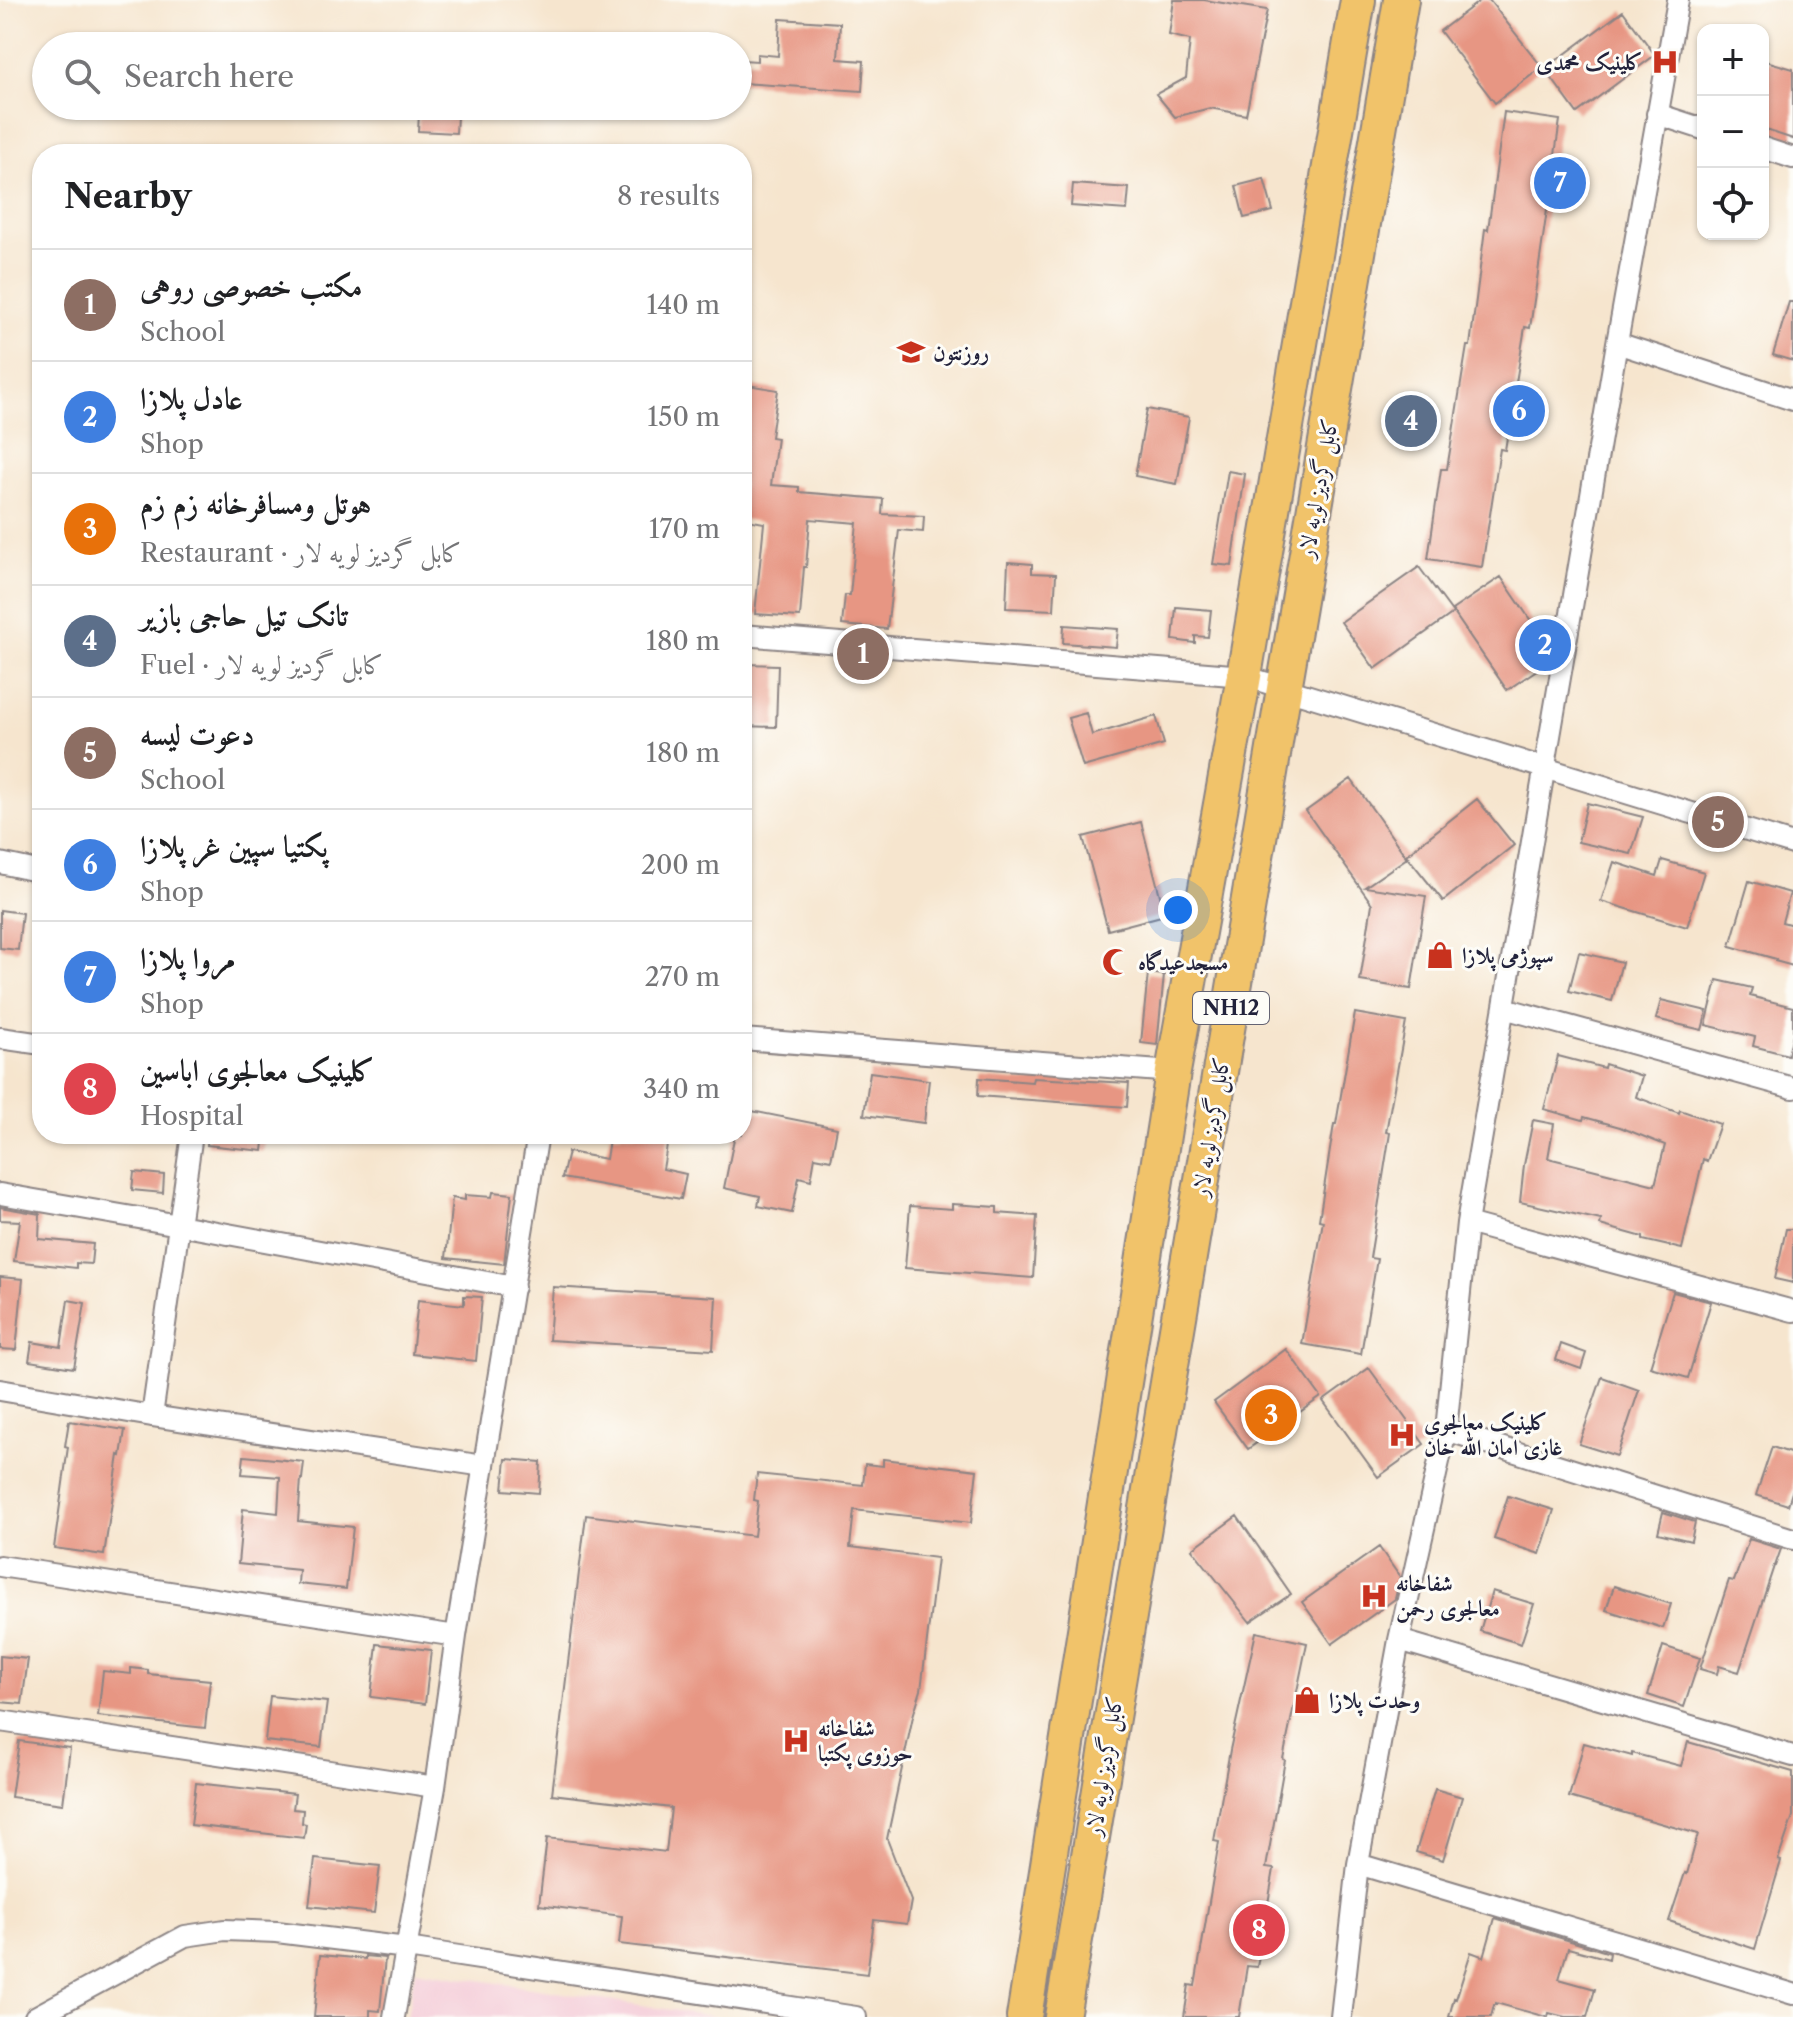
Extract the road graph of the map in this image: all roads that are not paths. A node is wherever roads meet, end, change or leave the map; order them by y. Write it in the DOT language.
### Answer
graph roads {
  1 [pos="1358,0"];
  2 [pos="1401,0"];
  3 [pos="1678,0"];
  4 [pos="1657,114"];
  5 [pos="1697,127"];
  6 [pos="1769,150"];
  7 [pos="1793,158"];
  8 [pos="1617,343"];
  9 [pos="1793,400"];
  10 [pos="752,636"];
  11 [pos="1244,676"];
  12 [pos="1284,689"];
  13 [pos="1545,768"];
  14 [pos="1793,844"];
  15 [pos="0,863"];
  16 [pos="32,870"];
  17 [pos="1504,1008"];
  18 [pos="0,1038"];
  19 [pos="752,1040"];
  20 [pos="32,1043"];
  21 [pos="1173,1072"];
  22 [pos="1793,1088"];
  23 [pos="191,1144"];
  24 [pos="536,1144"];
  25 [pos="0,1194"];
  26 [pos="1467,1223"];
  27 [pos="179,1225"];
  28 [pos="514,1287"];
  29 [pos="1793,1311"];
  30 [pos="0,1390"];
  31 [pos="152,1416"];
  32 [pos="1446,1430"];
  33 [pos="484,1466"];
  34 [pos="1793,1539"];
  35 [pos="0,1566"];
  36 [pos="456,1636"];
  37 [pos="1399,1640"];
  38 [pos="0,1721"];
  39 [pos="1793,1756"];
  40 [pos="435,1787"];
  41 [pos="1358,1864"];
  42 [pos="407,1948"];
  43 [pos="1793,1994"];
  44 [pos="35,2017"];
  45 [pos="394,2017"];
  46 [pos="856,2017"];
  47 [pos="1024,2017"];
  48 [pos="1062,2017"];
  49 [pos="1341,2017"];
  1 -- 11 [label="highway, کابل گردیز لویه لار / NH12"];
  2 -- 12 [label="highway, کابل گردیز لویه لار / NH12"];
  3 -- 4 [label="street"];
  4 -- 5 [label="street"];
  4 -- 8 [label="street"];
  6 -- 7 [label="street"];
  8 -- 9 [label="street"];
  8 -- 13 [label="street"];
  10 -- 11 [label="street"];
  11 -- 12 [label="street"];
  11 -- 21 [label="highway, کابل گردیز لویه لار / NH12"];
  12 -- 13 [label="street"];
  12 -- 48 [label="highway, کابل گردیز لویه لار / NH12"];
  13 -- 14 [label="street"];
  13 -- 17 [label="street"];
  15 -- 16 [label="street"];
  17 -- 22 [label="street"];
  17 -- 26 [label="street"];
  18 -- 20 [label="street"];
  19 -- 21 [label="street"];
  21 -- 47 [label="highway, کابل گردیز لویه لار / NH12"];
  23 -- 27 [label="street"];
  24 -- 28 [label="street"];
  25 -- 27 [label="street"];
  26 -- 29 [label="street"];
  26 -- 32 [label="street"];
  27 -- 28 [label="street"];
  27 -- 31 [label="street"];
  28 -- 33 [label="street"];
  30 -- 31 [label="street"];
  31 -- 33 [label="street"];
  32 -- 34 [label="street"];
  32 -- 37 [label="street"];
  33 -- 36 [label="street"];
  35 -- 36 [label="street"];
  36 -- 40 [label="street"];
  37 -- 39 [label="street"];
  37 -- 41 [label="street"];
  38 -- 40 [label="street"];
  40 -- 42 [label="street"];
  41 -- 43 [label="street"];
  41 -- 49 [label="street"];
  42 -- 44 [label="street"];
  42 -- 45 [label="street"];
  42 -- 46 [label="street"];
}
